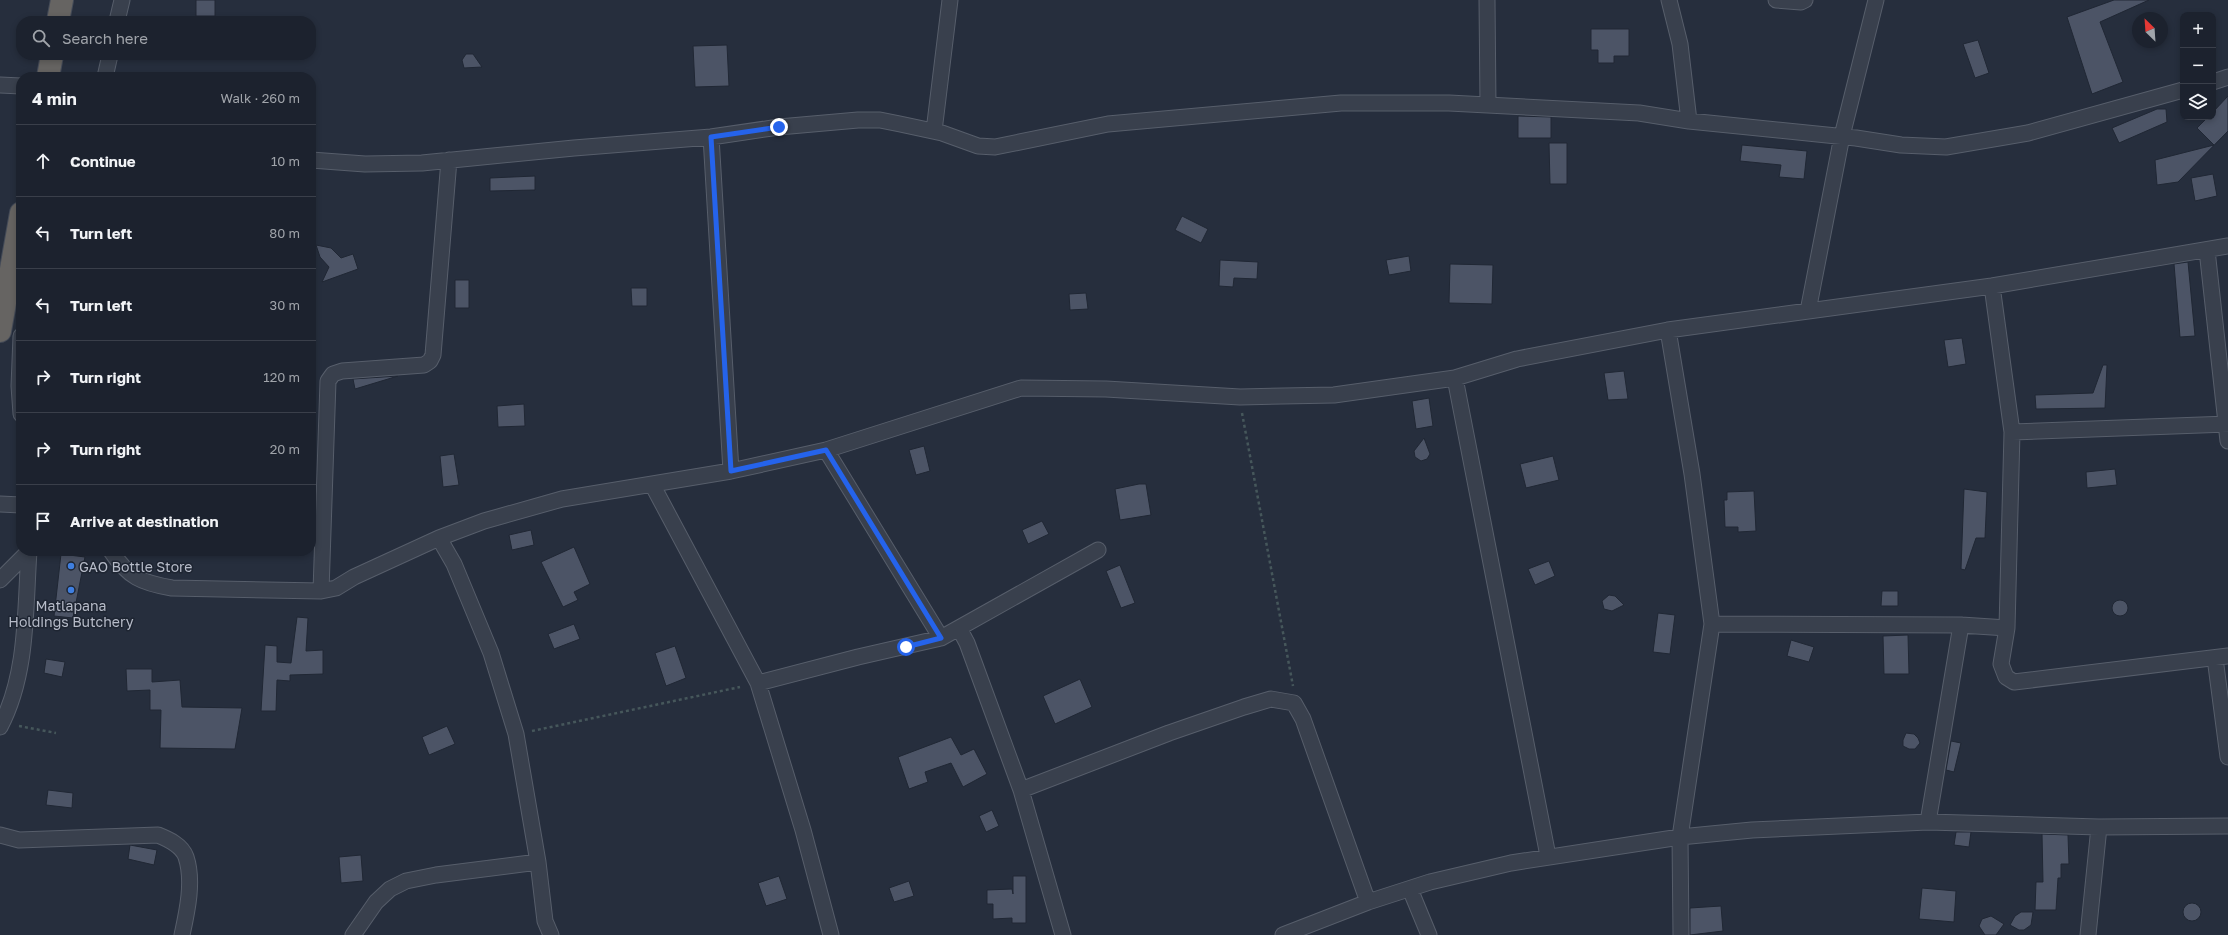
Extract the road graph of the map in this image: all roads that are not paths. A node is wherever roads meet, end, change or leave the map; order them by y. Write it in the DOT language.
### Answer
graph roads {
  1 [pos="62,0"];
  2 [pos="122,0"];
  3 [pos="950,0"];
  4 [pos="1487,0"];
  5 [pos="1669,0"];
  6 [pos="1776,0"];
  7 [pos="1805,0"];
  8 [pos="1876,0"];
  9 [pos="59,16"];
  10 [pos="118,16"];
  11 [pos="51,60"];
  12 [pos="109,60"];
  13 [pos="49,72"];
  14 [pos="107,72"];
  15 [pos="2228,78"];
  16 [pos="2216,81"];
  17 [pos="0,85"];
  18 [pos="16,86"];
  19 [pos="2180,91"];
  20 [pos="1488,105"];
  21 [pos="1689,121"];
  22 [pos="934,131"];
  23 [pos="1842,136"];
  24 [pos="711,137"];
  25 [pos="316,160"];
  26 [pos="449,160"];
  27 [pos="16,236"];
  28 [pos="2228,246"];
  29 [pos="2207,250"];
  30 [pos="4,282"];
  31 [pos="1992,286"];
  32 [pos="1808,311"];
  33 [pos="1668,330"];
  34 [pos="0,331"];
  35 [pos="1455,378"];
  36 [pos="2226,424"];
  37 [pos="2012,432"];
  38 [pos="2228,441"];
  39 [pos="826,450"];
  40 [pos="731,471"];
  41 [pos="653,486"];
  42 [pos="0,504"];
  43 [pos="16,504"];
  44 [pos="440,538"];
  45 [pos="1098,550"];
  46 [pos="24,556"];
  47 [pos="29,556"];
  48 [pos="114,556"];
  49 [pos="0,580"];
  50 [pos="320,591"];
  51 [pos="1712,624"];
  52 [pos="1961,625"];
  53 [pos="959,628"];
  54 [pos="2007,628"];
  55 [pos="941,638"];
  56 [pos="2222,657"];
  57 [pos="758,683"];
  58 [pos="1,725"];
  59 [pos="2228,757"];
  60 [pos="1021,790"];
  61 [pos="1928,822"];
  62 [pos="2228,826"];
  63 [pos="2099,827"];
  64 [pos="0,835"];
  65 [pos="1680,837"];
  66 [pos="1548,856"];
  67 [pos="538,862"];
  68 [pos="1410,889"];
  69 [pos="1368,902"];
  70 [pos="182,935"];
  71 [pos="353,935"];
  72 [pos="551,935"];
  73 [pos="831,935"];
  74 [pos="1064,935"];
  75 [pos="1283,935"];
  76 [pos="1429,935"];
  77 [pos="1681,935"];
  78 [pos="2088,935"];
  1 -- 9 [label="highway"];
  2 -- 10 [label="street"];
  3 -- 22 [label="street"];
  4 -- 20 [label="street"];
  5 -- 21 [label="street"];
  6 -- 7 [label="street"];
  8 -- 23 [label="street"];
  11 -- 13 [label="highway"];
  12 -- 14 [label="street"];
  15 -- 16 [label="street"];
  17 -- 18 [label="street"];
  19 -- 23 [label="street"];
  20 -- 21 [label="street"];
  20 -- 22 [label="street"];
  21 -- 23 [label="street"];
  22 -- 24 [label="street"];
  23 -- 32 [label="street"];
  24 -- 26 [label="street"];
  24 -- 40 [label="street"];
  25 -- 26 [label="street"];
  26 -- 50 [label="street"];
  27 -- 30 [label="highway"];
  28 -- 29 [label="street"];
  29 -- 31 [label="street"];
  29 -- 36 [label="street"];
  30 -- 34 [label="highway"];
  31 -- 32 [label="street"];
  31 -- 37 [label="street"];
  32 -- 33 [label="street"];
  33 -- 35 [label="street"];
  33 -- 51 [label="street"];
  35 -- 39 [label="street"];
  35 -- 66 [label="street"];
  36 -- 37 [label="street"];
  36 -- 38 [label="street"];
  37 -- 54 [label="street"];
  39 -- 40 [label="street"];
  39 -- 55 [label="street"];
  40 -- 41 [label="street"];
  41 -- 44 [label="street"];
  41 -- 57 [label="street"];
  42 -- 43 [label="street"];
  44 -- 50 [label="street"];
  44 -- 67 [label="street"];
  45 -- 53 [label="street"];
  46 -- 49 [label="street"];
  47 -- 58 [label="street"];
  48 -- 50 [label="street"];
  51 -- 52 [label="street"];
  51 -- 65 [label="street"];
  52 -- 54 [label="street"];
  52 -- 61 [label="street"];
  53 -- 55 [label="street"];
  53 -- 60 [label="street"];
  54 -- 56 [label="street"];
  55 -- 57 [label="street"];
  56 -- 59 [label="street"];
  57 -- 73 [label="street"];
  60 -- 69 [label="street"];
  60 -- 74 [label="street"];
  61 -- 63 [label="street"];
  61 -- 65 [label="street"];
  62 -- 63 [label="street"];
  63 -- 78 [label="street"];
  64 -- 70 [label="street"];
  65 -- 66 [label="street"];
  65 -- 77 [label="street"];
  66 -- 68 [label="street"];
  67 -- 71 [label="street"];
  67 -- 72 [label="street"];
  68 -- 69 [label="street"];
  68 -- 76 [label="street"];
  69 -- 75 [label="street"];
}
